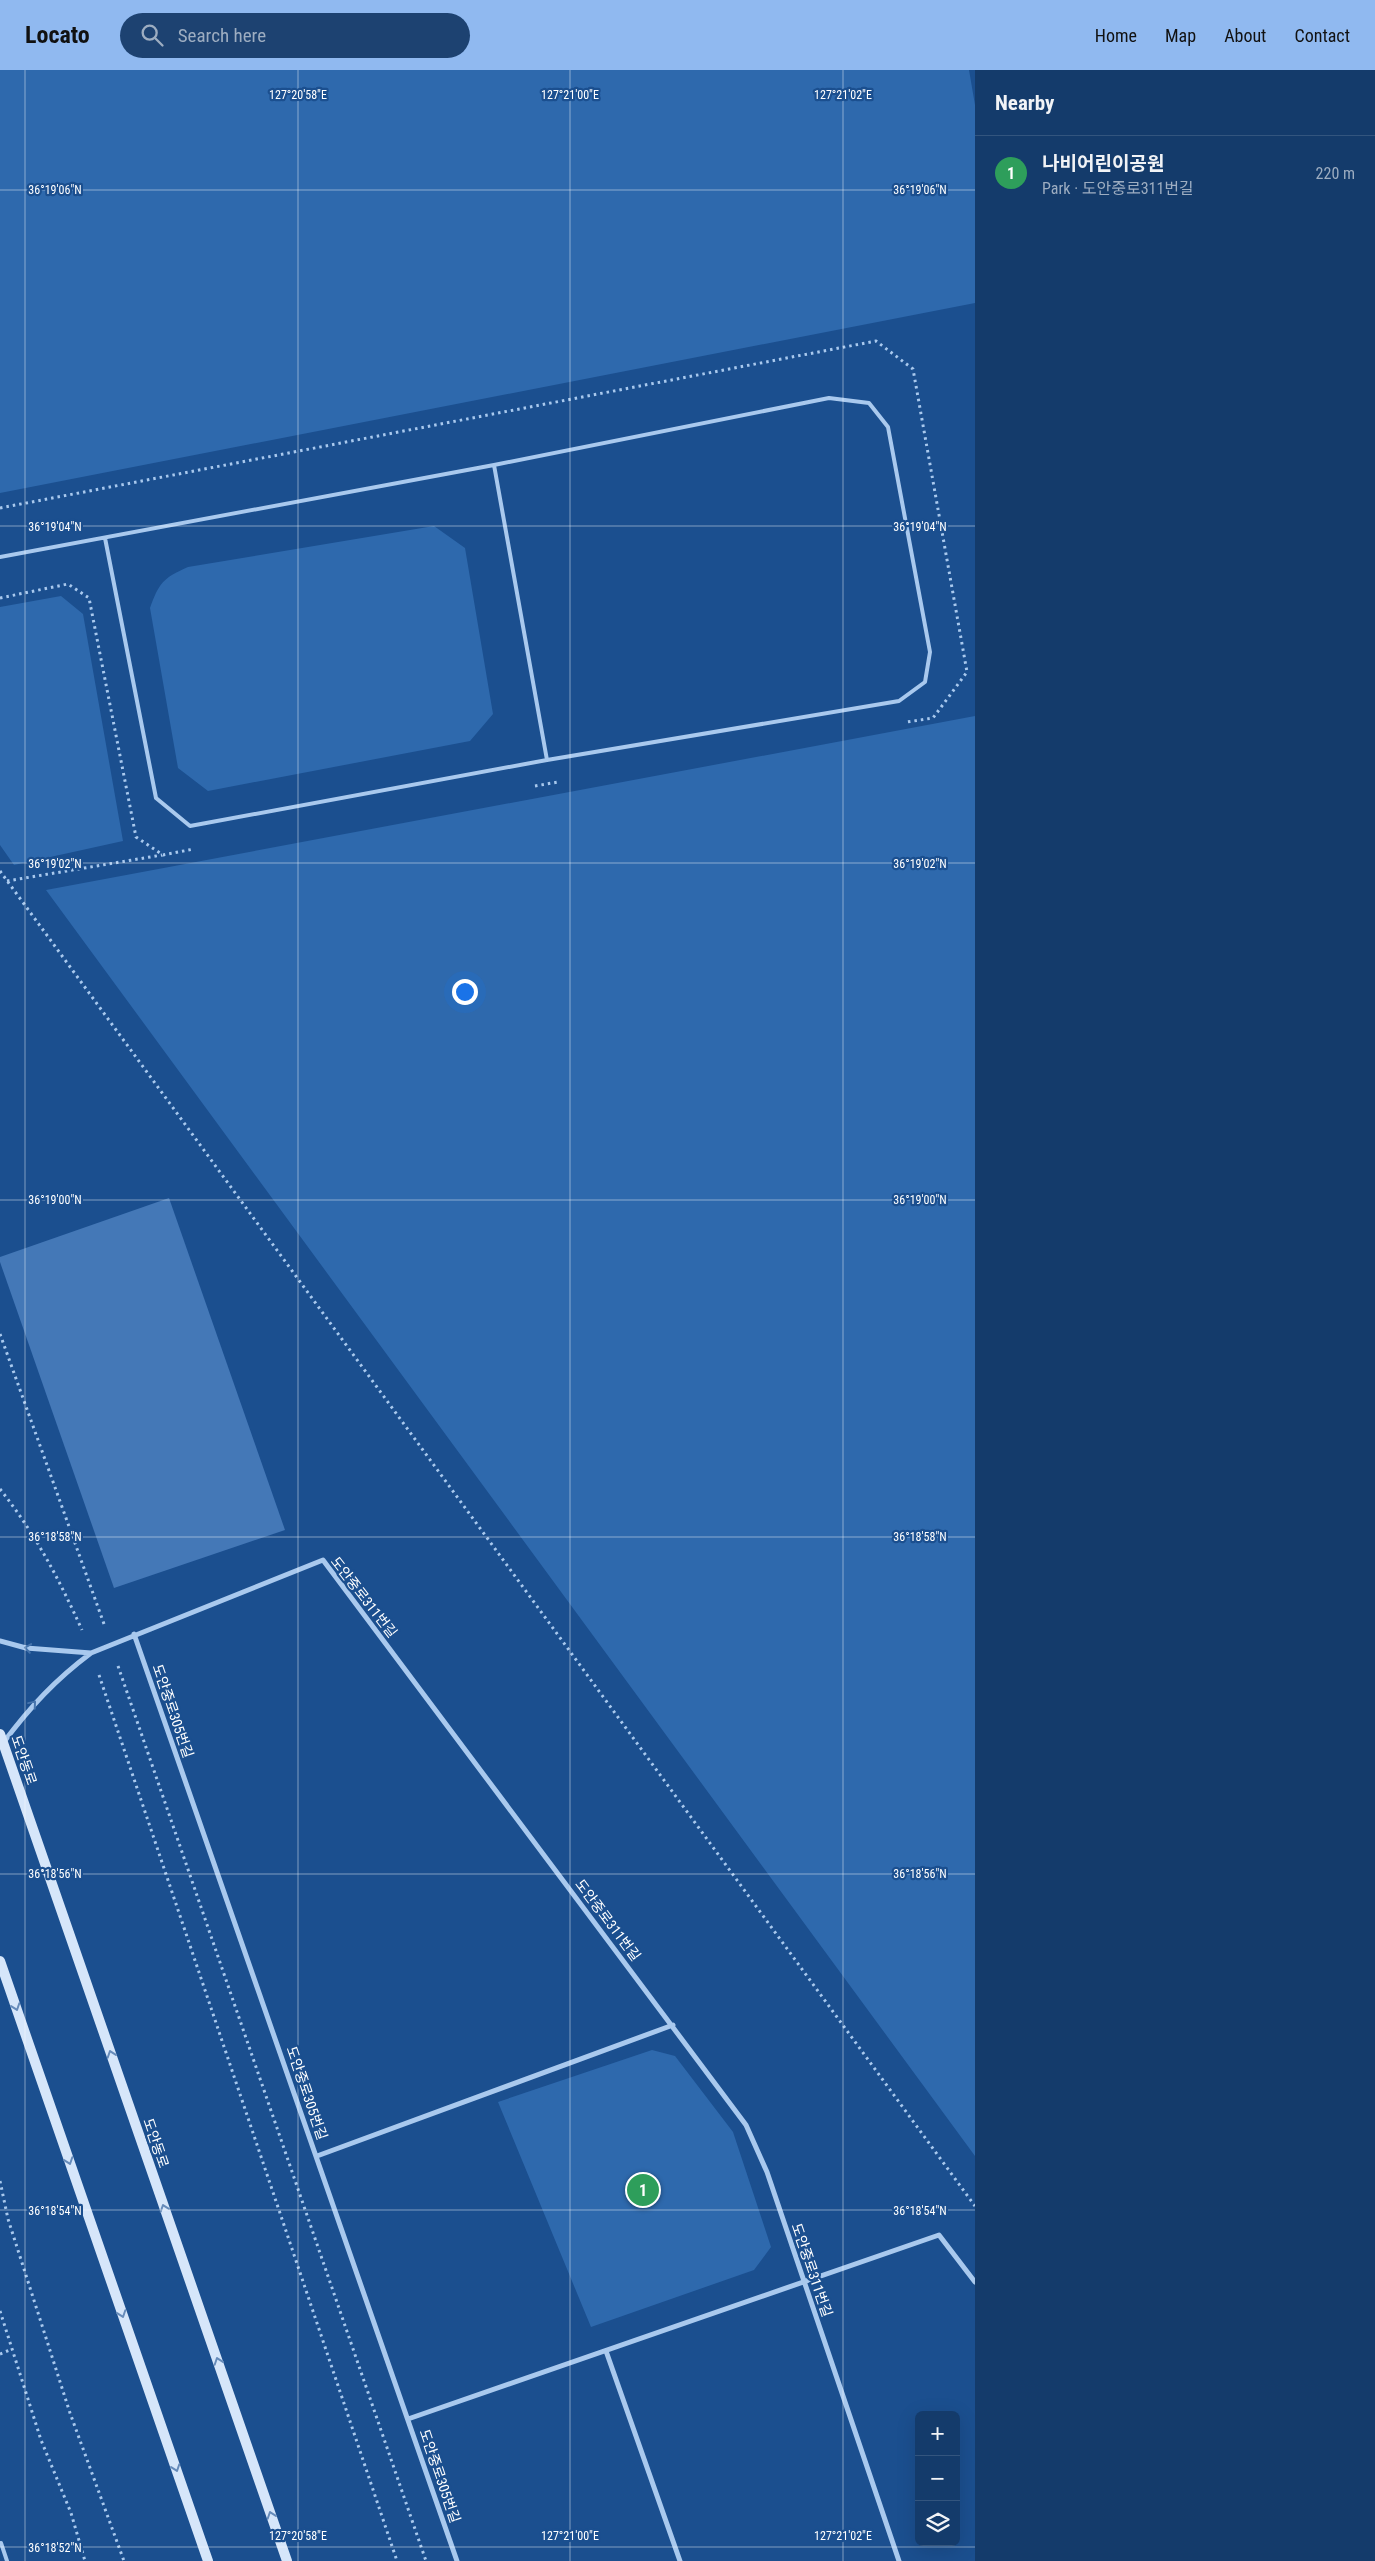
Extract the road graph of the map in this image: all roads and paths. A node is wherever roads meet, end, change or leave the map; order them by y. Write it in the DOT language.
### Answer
graph roads {
  1 [pos="494,465"];
  2 [pos="105,538"];
  3 [pos="0,557"];
  4 [pos="547,760"];
  5 [pos="163,855"];
  6 [pos="0,871"];
  7 [pos="7,881"];
  8 [pos="0,1334"];
  9 [pos="0,1490"];
  10 [pos="134,1634"];
  11 [pos="0,1641"];
  12 [pos="110,1645"];
  13 [pos="92,1653"];
  14 [pos="2,1738"];
  15 [pos="0,1961"];
  16 [pos="673,2026"];
  17 [pos="317,2156"];
  18 [pos="0,2181"];
  19 [pos="975,2206"];
  20 [pos="804,2282"];
  21 [pos="975,2282"];
  22 [pos="0,2311"];
  23 [pos="12,2349"];
  24 [pos="606,2351"];
  25 [pos="0,2354"];
  26 [pos="408,2420"];
  27 [pos="1,2542"];
  28 [pos="7,2561"];
  29 [pos="85,2561"];
  30 [pos="124,2561"];
  31 [pos="208,2561"];
  32 [pos="287,2561"];
  33 [pos="397,2561"];
  34 [pos="426,2561"];
  35 [pos="457,2561"];
  36 [pos="680,2561"];
  37 [pos="899,2561"];
  1 -- 2 [label="lane"];
  1 -- 4 [label="lane"];
  1 -- 4 [label="lane"];
  2 -- 3 [label="lane"];
  2 -- 4 [label="lane"];
  5 -- 7 [label="path"];
  6 -- 7 [label="path"];
  7 -- 19 [label="path"];
  8 -- 12 [label="path"];
  9 -- 13 [label="path"];
  10 -- 12 [label="street, 도안중로311번길"];
  10 -- 16 [label="street, 도안중로311번길"];
  10 -- 17 [label="street, 도안중로305번길"];
  13 -- 11 [label="street, one-way"];
  12 -- 13 [label="street, 도안중로311번길"];
  12 -- 34 [label="path"];
  14 -- 13 [label="street, 도안중로311번길, one-way"];
  13 -- 33 [label="path"];
  32 -- 14 [label="main road, 도안동로, one-way"];
  15 -- 31 [label="main road, one-way"];
  16 -- 17 [label="street"];
  16 -- 20 [label="street, 도안중로311번길"];
  17 -- 26 [label="street, 도안중로305번길"];
  18 -- 30 [label="path"];
  20 -- 21 [label="street"];
  20 -- 24 [label="street"];
  20 -- 37 [label="street, 도안중로311번길"];
  22 -- 23 [label="path"];
  23 -- 25 [label="path"];
  23 -- 29 [label="path"];
  24 -- 26 [label="street"];
  24 -- 36 [label="street"];
  26 -- 35 [label="street, 도안중로305번길"];
  27 -- 28 [label="lane"];
}
